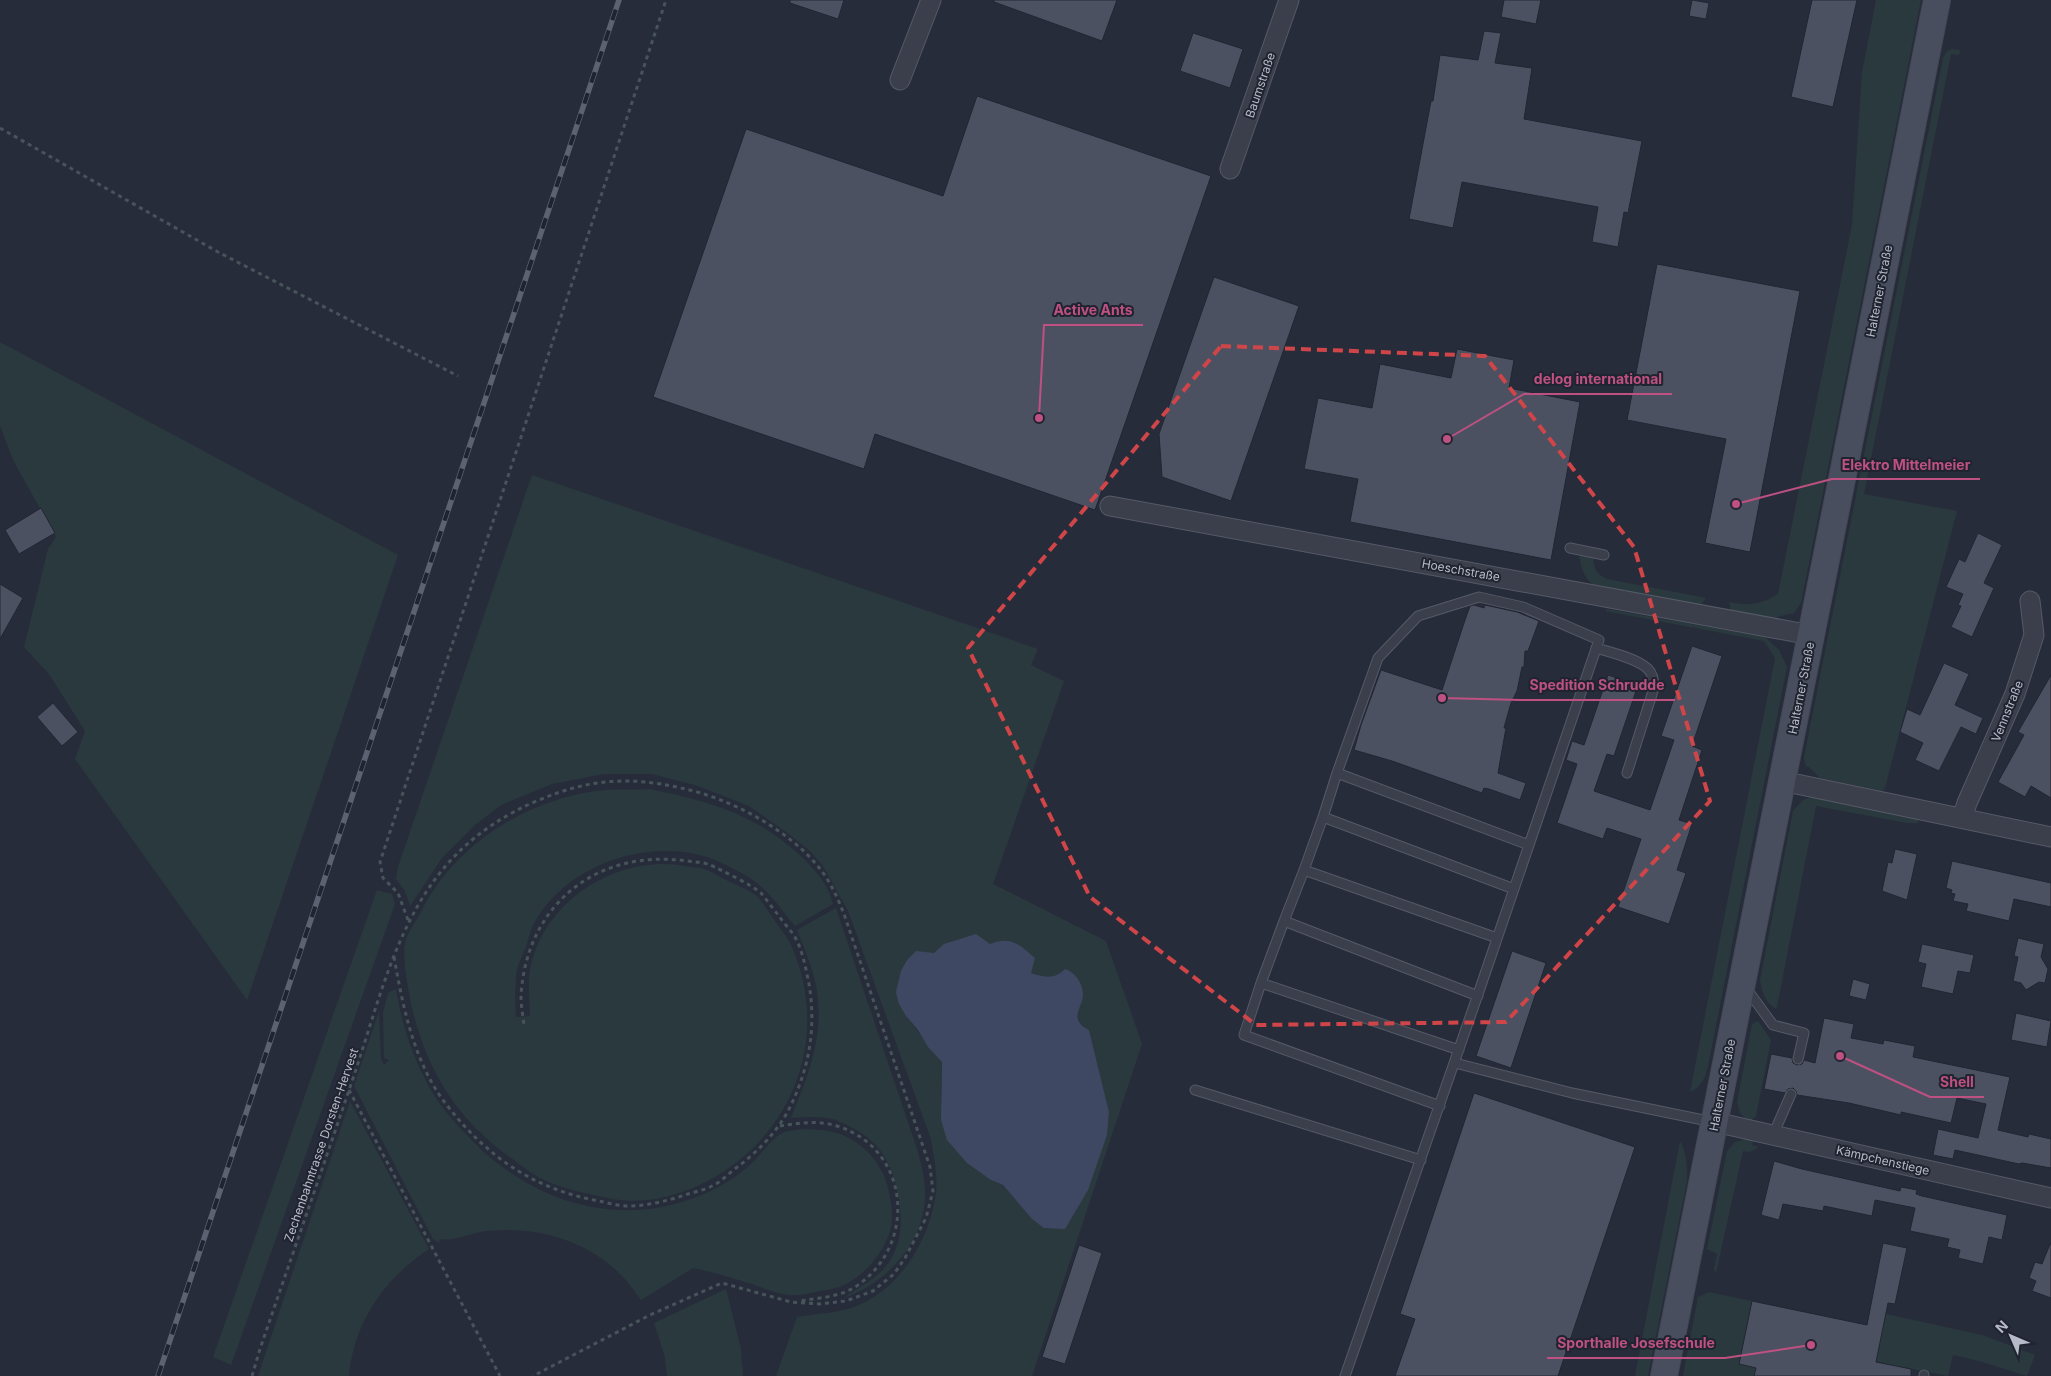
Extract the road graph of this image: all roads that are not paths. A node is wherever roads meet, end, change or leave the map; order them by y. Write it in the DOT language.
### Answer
graph roads {
  1 [pos="931,0"];
  2 [pos="1289,0"];
  3 [pos="1937,0"];
  4 [pos="900,80"];
  5 [pos="1230,169"];
  6 [pos="1110,506"];
  7 [pos="1570,548"];
  8 [pos="1604,555"];
  9 [pos="2030,601"];
  10 [pos="1811,635"];
  11 [pos="1596,648"];
  12 [pos="1337,773"];
  13 [pos="1627,773"];
  14 [pos="1782,781"];
  15 [pos="1323,817"];
  16 [pos="1962,818"];
  17 [pos="2051,837"];
  18 [pos="1529,845"];
  19 [pos="1304,870"];
  20 [pos="1514,889"];
  21 [pos="1284,921"];
  22 [pos="1497,938"];
  23 [pos="1742,982"];
  24 [pos="1261,983"];
  25 [pos="1478,996"];
  26 [pos="1460,1050"];
  27 [pos="1798,1059"];
  28 [pos="1455,1063"];
  29 [pos="1195,1090"];
  30 [pos="1791,1094"];
  31 [pos="1440,1106"];
  32 [pos="1715,1122"];
  33 [pos="1773,1136"];
  34 [pos="1421,1160"];
  35 [pos="2051,1198"];
  36 [pos="1345,1376"];
  37 [pos="1664,1376"];
  1 -- 4 [label="street"];
  2 -- 5 [label="street, Baumstraße"];
  3 -- 10 [label="main road, Halterner Straße"];
  6 -- 10 [label="street, Hoeschstraße"];
  7 -- 8 [label="lane"];
  9 -- 16 [label="street, Vennstraße"];
  10 -- 14 [label="main road, Halterner Straße"];
  11 -- 12 [label="lane"];
  11 -- 13 [label="lane"];
  11 -- 18 [label="lane"];
  12 -- 15 [label="lane"];
  12 -- 18 [label="lane"];
  14 -- 16 [label="street"];
  14 -- 23 [label="main road, Halterner Straße"];
  15 -- 19 [label="lane"];
  15 -- 20 [label="lane"];
  16 -- 17 [label="street"];
  18 -- 20 [label="lane"];
  19 -- 21 [label="lane"];
  19 -- 22 [label="lane"];
  20 -- 22 [label="lane"];
  21 -- 24 [label="lane"];
  21 -- 25 [label="lane"];
  22 -- 25 [label="lane"];
  23 -- 27 [label="lane"];
  23 -- 32 [label="main road, Halterner Straße"];
  24 -- 26 [label="lane"];
  24 -- 31 [label="lane"];
  25 -- 26 [label="lane"];
  26 -- 28 [label="lane"];
  28 -- 31 [label="lane"];
  28 -- 32 [label="lane"];
  29 -- 34 [label="lane"];
  30 -- 33 [label="lane"];
  31 -- 34 [label="lane"];
  32 -- 33 [label="street, Kämpchenstiege"];
  32 -- 37 [label="main road, Halterner Straße"];
  33 -- 35 [label="street, Kämpchenstiege"];
  34 -- 36 [label="lane"];
}
